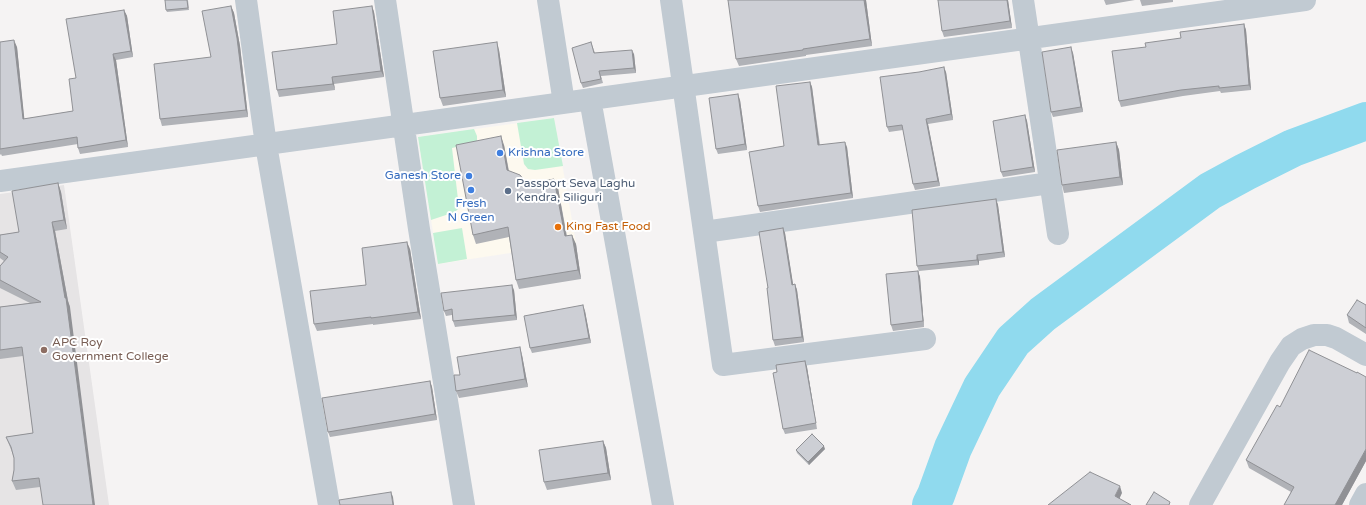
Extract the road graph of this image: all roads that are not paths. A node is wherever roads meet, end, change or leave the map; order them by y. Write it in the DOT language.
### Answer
graph roads {
  1 [pos="246,0"];
  2 [pos="386,0"];
  3 [pos="548,0"];
  4 [pos="671,0"];
  5 [pos="1023,0"];
  6 [pos="1305,0"];
  7 [pos="1258,3"];
  8 [pos="1029,38"];
  9 [pos="684,86"];
  10 [pos="590,99"];
  11 [pos="564,103"];
  12 [pos="404,125"];
  13 [pos="266,145"];
  14 [pos="0,181"];
  15 [pos="1050,183"];
  16 [pos="704,232"];
  17 [pos="1058,234"];
  18 [pos="925,339"];
  19 [pos="1366,356"];
  20 [pos="1366,494"];
  21 [pos="329,505"];
  22 [pos="464,505"];
  23 [pos="663,505"];
  24 [pos="1200,505"];
  25 [pos="1360,505"];
  1 -- 13 [label="street"];
  2 -- 12 [label="street"];
  3 -- 11 [label="street"];
  4 -- 9 [label="street"];
  5 -- 8 [label="street"];
  6 -- 7 [label="street"];
  7 -- 8 [label="street"];
  8 -- 9 [label="street"];
  8 -- 15 [label="street"];
  9 -- 10 [label="street"];
  9 -- 16 [label="street"];
  10 -- 11 [label="street"];
  10 -- 23 [label="street"];
  11 -- 12 [label="street"];
  12 -- 13 [label="street"];
  12 -- 22 [label="street"];
  13 -- 14 [label="street"];
  13 -- 21 [label="street"];
  15 -- 16 [label="street"];
  15 -- 17 [label="street"];
  16 -- 18 [label="street"];
  19 -- 24 [label="street"];
  20 -- 25 [label="street"];
}
